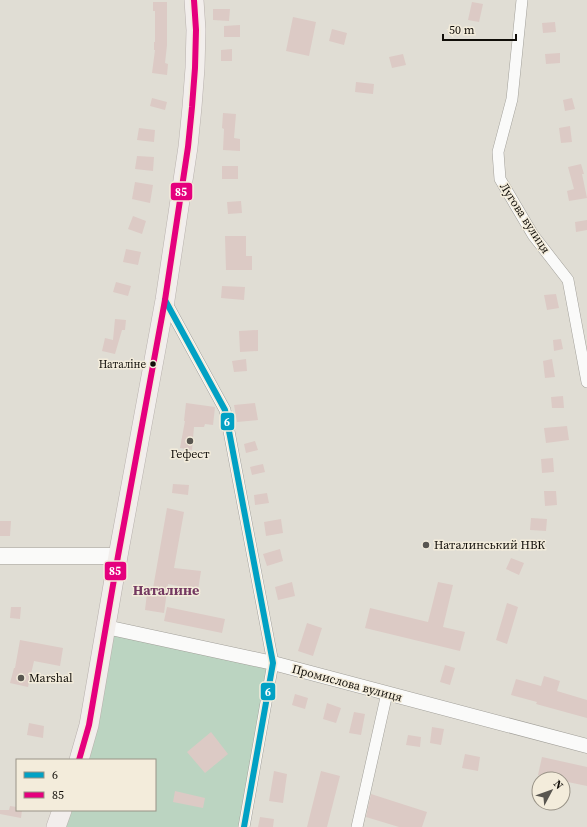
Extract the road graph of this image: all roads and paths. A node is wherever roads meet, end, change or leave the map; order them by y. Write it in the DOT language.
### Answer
graph roads {
  1 [pos="194,0"];
  2 [pos="522,0"];
  3 [pos="165,300"];
  4 [pos="587,382"];
  5 [pos="0,556"];
  6 [pos="118,556"];
  7 [pos="106,627"];
  8 [pos="273,663"];
  9 [pos="387,693"];
  10 [pos="587,746"];
  11 [pos="79,759"];
  12 [pos="62,811"];
  13 [pos="56,827"];
  14 [pos="244,827"];
  15 [pos="357,827"];
  1 -- 3 [label="highway"];
  2 -- 4 [label="street, Лугова вулиця"];
  3 -- 6 [label="highway"];
  3 -- 8 [label="street"];
  5 -- 6 [label="main road"];
  6 -- 7 [label="highway"];
  7 -- 8 [label="street, Промислова вулиця"];
  7 -- 11 [label="highway"];
  8 -- 9 [label="street, Промислова вулиця"];
  8 -- 14 [label="street"];
  9 -- 10 [label="street, Промислова вулиця"];
  9 -- 15 [label="street"];
  12 -- 13 [label="highway"];
}
